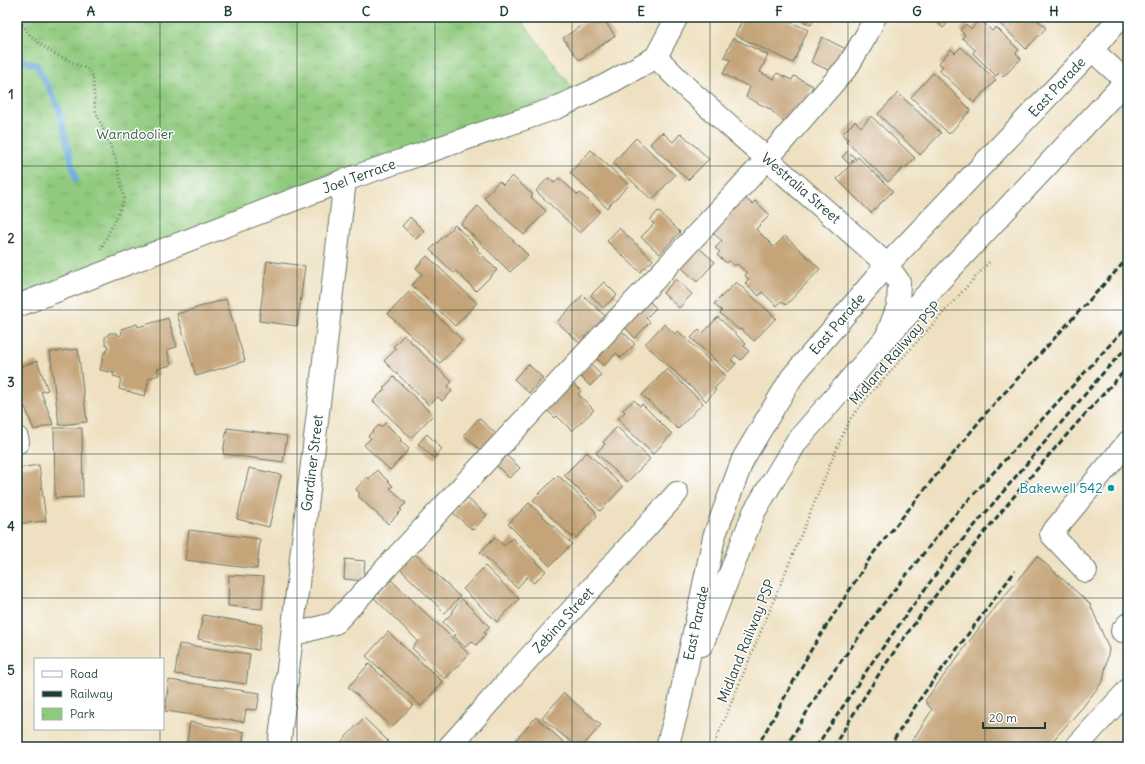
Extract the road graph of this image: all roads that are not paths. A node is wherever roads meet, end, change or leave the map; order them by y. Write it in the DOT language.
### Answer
graph roads {
  1 [pos="677,17"];
  2 [pos="875,17"];
  3 [pos="1120,17"];
  4 [pos="1092,50"];
  5 [pos="656,57"];
  6 [pos="1127,81"];
  7 [pos="767,159"];
  8 [pos="345,180"];
  9 [pos="887,265"];
  10 [pos="17,306"];
  11 [pos="885,339"];
  12 [pos="1128,442"];
  13 [pos="678,493"];
  14 [pos="1086,571"];
  15 [pos="292,635"];
  16 [pos="1128,690"];
  17 [pos="679,704"];
  18 [pos="278,747"];
  19 [pos="449,747"];
  20 [pos="667,747"];
  21 [pos="1076,747"];
  1 -- 5 [label="main road"];
  2 -- 7 [label="main road"];
  3 -- 4 [label="main road, East Parade"];
  4 -- 6 [label="main road"];
  4 -- 9 [label="main road, East Parade"];
  5 -- 7 [label="main road, Westralia Street"];
  5 -- 8 [label="main road, Joel Terrace"];
  6 -- 11 [label="main road, East Parade"];
  7 -- 9 [label="main road, Westralia Street"];
  7 -- 15 [label="main road"];
  8 -- 10 [label="main road, Joel Terrace"];
  8 -- 15 [label="main road, Gardiner Street"];
  9 -- 11 [label="main road, Westralia Street"];
  9 -- 17 [label="main road, East Parade"];
  11 -- 17 [label="main road, East Parade"];
  12 -- 14 [label="main road"];
  13 -- 19 [label="main road, Zebina Street"];
  15 -- 18 [label="main road, Gardiner Street"];
  16 -- 21 [label="main road"];
  17 -- 20 [label="main road, East Parade"];
}
